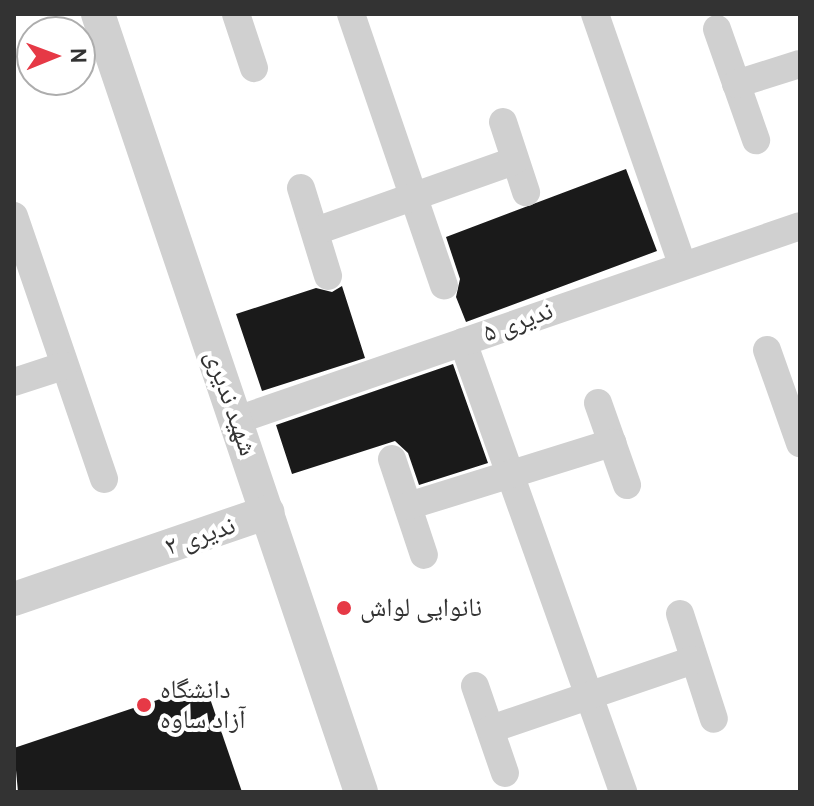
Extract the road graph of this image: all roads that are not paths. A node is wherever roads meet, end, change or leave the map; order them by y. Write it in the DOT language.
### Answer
graph roads {
  1 [pos="98,14"];
  2 [pos="351,14"];
  3 [pos="595,14"];
  4 [pos="243,16"];
  5 [pos="717,29"];
  6 [pos="800,64"];
  7 [pos="254,68"];
  8 [pos="736,84"];
  9 [pos="503,122"];
  10 [pos="756,140"];
  11 [pos="514,161"];
  12 [pos="301,188"];
  13 [pos="526,192"];
  14 [pos="415,197"];
  15 [pos="14,216"];
  16 [pos="800,226"];
  17 [pos="316,231"];
  18 [pos="682,264"];
  19 [pos="328,276"];
  20 [pos="444,285"];
  21 [pos="463,342"];
  22 [pos="767,350"];
  23 [pos="63,366"];
  24 [pos="14,382"];
  25 [pos="790,385"];
  26 [pos="598,403"];
  27 [pos="237,420"];
  28 [pos="612,443"];
  29 [pos="800,443"];
  30 [pos="392,459"];
  31 [pos="511,475"];
  32 [pos="104,479"];
  33 [pos="627,485"];
  34 [pos="408,506"];
  35 [pos="268,512"];
  36 [pos="424,555"];
  37 [pos="14,599"];
  38 [pos="680,614"];
  39 [pos="694,660"];
  40 [pos="475,686"];
  41 [pos="589,695"];
  42 [pos="714,719"];
  43 [pos="491,729"];
  44 [pos="505,773"];
  45 [pos="361,792"];
  46 [pos="623,792"];
  1 -- 27 [label="street, شهید ندیری"];
  2 -- 14 [label="street"];
  3 -- 18 [label="street"];
  4 -- 7 [label="street"];
  5 -- 8 [label="street"];
  6 -- 8 [label="street"];
  8 -- 10 [label="street"];
  9 -- 11 [label="street"];
  11 -- 13 [label="street"];
  11 -- 14 [label="street"];
  12 -- 17 [label="street"];
  14 -- 17 [label="street"];
  14 -- 20 [label="street"];
  15 -- 23 [label="street"];
  16 -- 18 [label="street, ندیری ۵"];
  17 -- 19 [label="street"];
  18 -- 21 [label="street, ندیری ۵"];
  21 -- 27 [label="street, ندیری ۵"];
  21 -- 31 [label="street"];
  22 -- 25 [label="street"];
  23 -- 24 [label="street"];
  23 -- 32 [label="street"];
  25 -- 29 [label="street"];
  26 -- 28 [label="street"];
  27 -- 35 [label="street, شهید ندیری"];
  28 -- 31 [label="street"];
  28 -- 33 [label="street"];
  30 -- 34 [label="street"];
  31 -- 34 [label="street"];
  31 -- 41 [label="street"];
  34 -- 36 [label="street"];
  35 -- 37 [label="street, ندیری ۲"];
  35 -- 45 [label="street, شهید ندیری"];
  38 -- 39 [label="street"];
  39 -- 41 [label="street"];
  39 -- 42 [label="street"];
  40 -- 43 [label="street"];
  41 -- 43 [label="street"];
  41 -- 46 [label="street"];
  43 -- 44 [label="street"];
}
